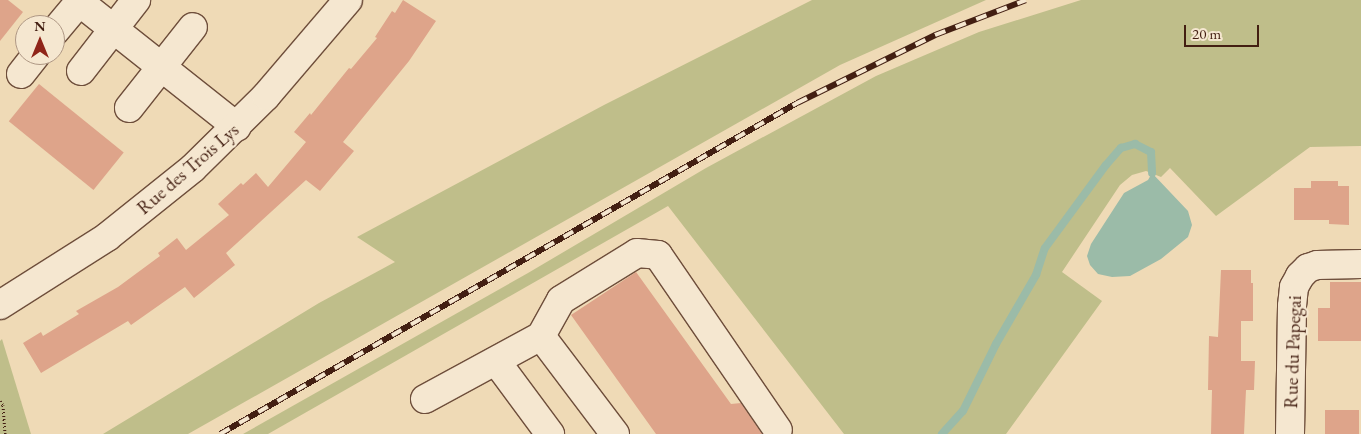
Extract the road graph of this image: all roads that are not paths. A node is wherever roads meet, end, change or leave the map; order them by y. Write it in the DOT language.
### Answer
graph roads {
  1 [pos="136,0"];
  2 [pos="348,0"];
  3 [pos="79,1"];
  4 [pos="65,18"];
  5 [pos="193,27"];
  6 [pos="114,29"];
  7 [pos="161,67"];
  8 [pos="81,71"];
  9 [pos="129,108"];
  10 [pos="237,127"];
  11 [pos="1361,264"];
  12 [pos="0,305"];
  13 [pos="541,336"];
  14 [pos="496,361"];
  15 [pos="425,399"];
  16 [pos="778,430"];
  17 [pos="550,434"];
  18 [pos="615,434"];
  19 [pos="1290,434"];
  1 -- 6 [label="street"];
  2 -- 10 [label="street, Rue des Trois Lys"];
  3 -- 4 [label="street"];
  3 -- 6 [label="street"];
  5 -- 7 [label="street"];
  6 -- 7 [label="street"];
  6 -- 8 [label="street"];
  7 -- 9 [label="street"];
  7 -- 10 [label="street"];
  10 -- 12 [label="street, Rue des Trois Lys"];
  11 -- 19 [label="street, Rue du Papegai"];
  13 -- 14 [label="street"];
  13 -- 16 [label="street"];
  13 -- 18 [label="street"];
  14 -- 15 [label="street"];
  14 -- 17 [label="street"];
}
